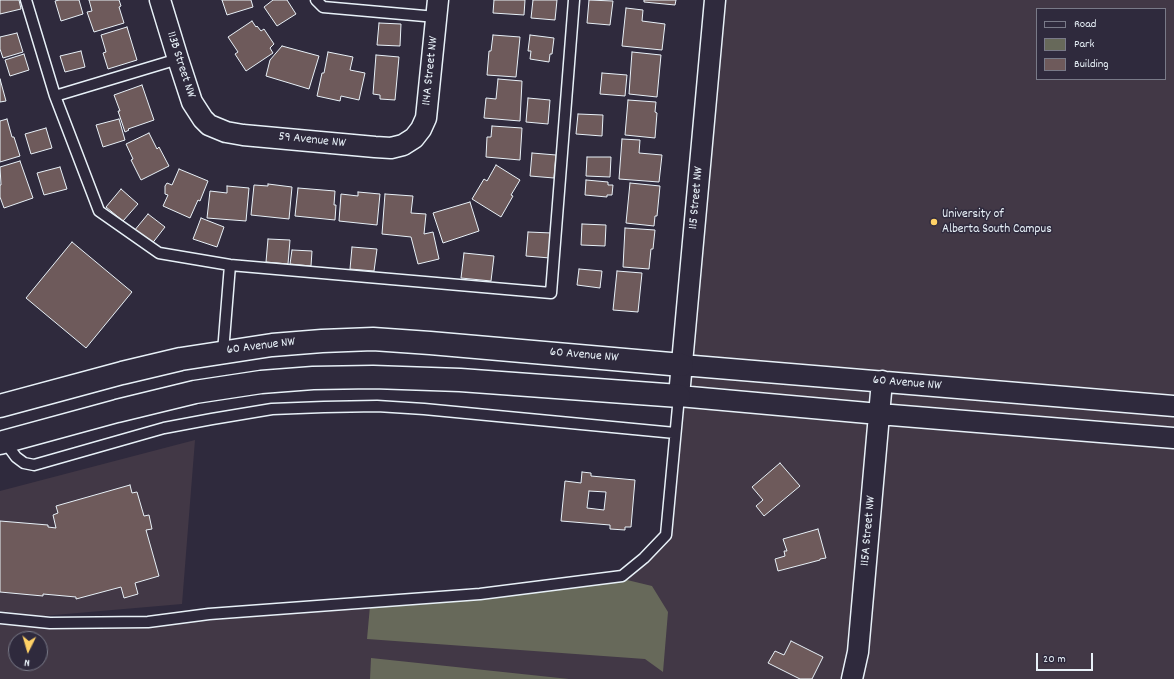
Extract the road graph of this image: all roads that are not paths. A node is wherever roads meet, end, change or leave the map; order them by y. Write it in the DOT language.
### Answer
graph roads {
  1 [pos="26,0"];
  2 [pos="160,0"];
  3 [pos="316,0"];
  4 [pos="574,0"];
  5 [pos="715,0"];
  6 [pos="437,8"];
  7 [pos="178,59"];
  8 [pos="55,96"];
  9 [pos="209,125"];
  10 [pos="414,138"];
  11 [pos="230,265"];
  12 [pos="223,352"];
  13 [pos="682,365"];
  14 [pos="882,382"];
  15 [pos="680,396"];
  16 [pos="0,406"];
  17 [pos="1174,406"];
  18 [pos="879,414"];
  19 [pos="675,434"];
  20 [pos="2,437"];
  21 [pos="1174,438"];
  22 [pos="0,618"];
  23 [pos="852,679"];
  1 -- 8 [label="lane"];
  2 -- 7 [label="street, 113B Street NW"];
  3 -- 6 [label="lane"];
  4 -- 11 [label="lane"];
  5 -- 13 [label="street, 115 Street NW"];
  6 -- 10 [label="street, 114A Street NW"];
  7 -- 8 [label="lane"];
  7 -- 9 [label="street, 113B Street NW"];
  8 -- 11 [label="lane"];
  9 -- 10 [label="street, 59 Avenue NW"];
  11 -- 12 [label="lane"];
  12 -- 13 [label="street, 60 Avenue NW"];
  12 -- 16 [label="street, 60 Avenue NW"];
  13 -- 14 [label="street, 60 Avenue NW"];
  13 -- 15 [label="street, 115 Street NW"];
  14 -- 17 [label="street, 60 Avenue NW"];
  14 -- 18 [label="street, 115A Street NW"];
  15 -- 18 [label="street"];
  15 -- 19 [label="lane"];
  15 -- 20 [label="street"];
  18 -- 21 [label="street"];
  18 -- 23 [label="street, 115A Street NW"];
  19 -- 20 [label="lane"];
  19 -- 22 [label="lane"];
}
